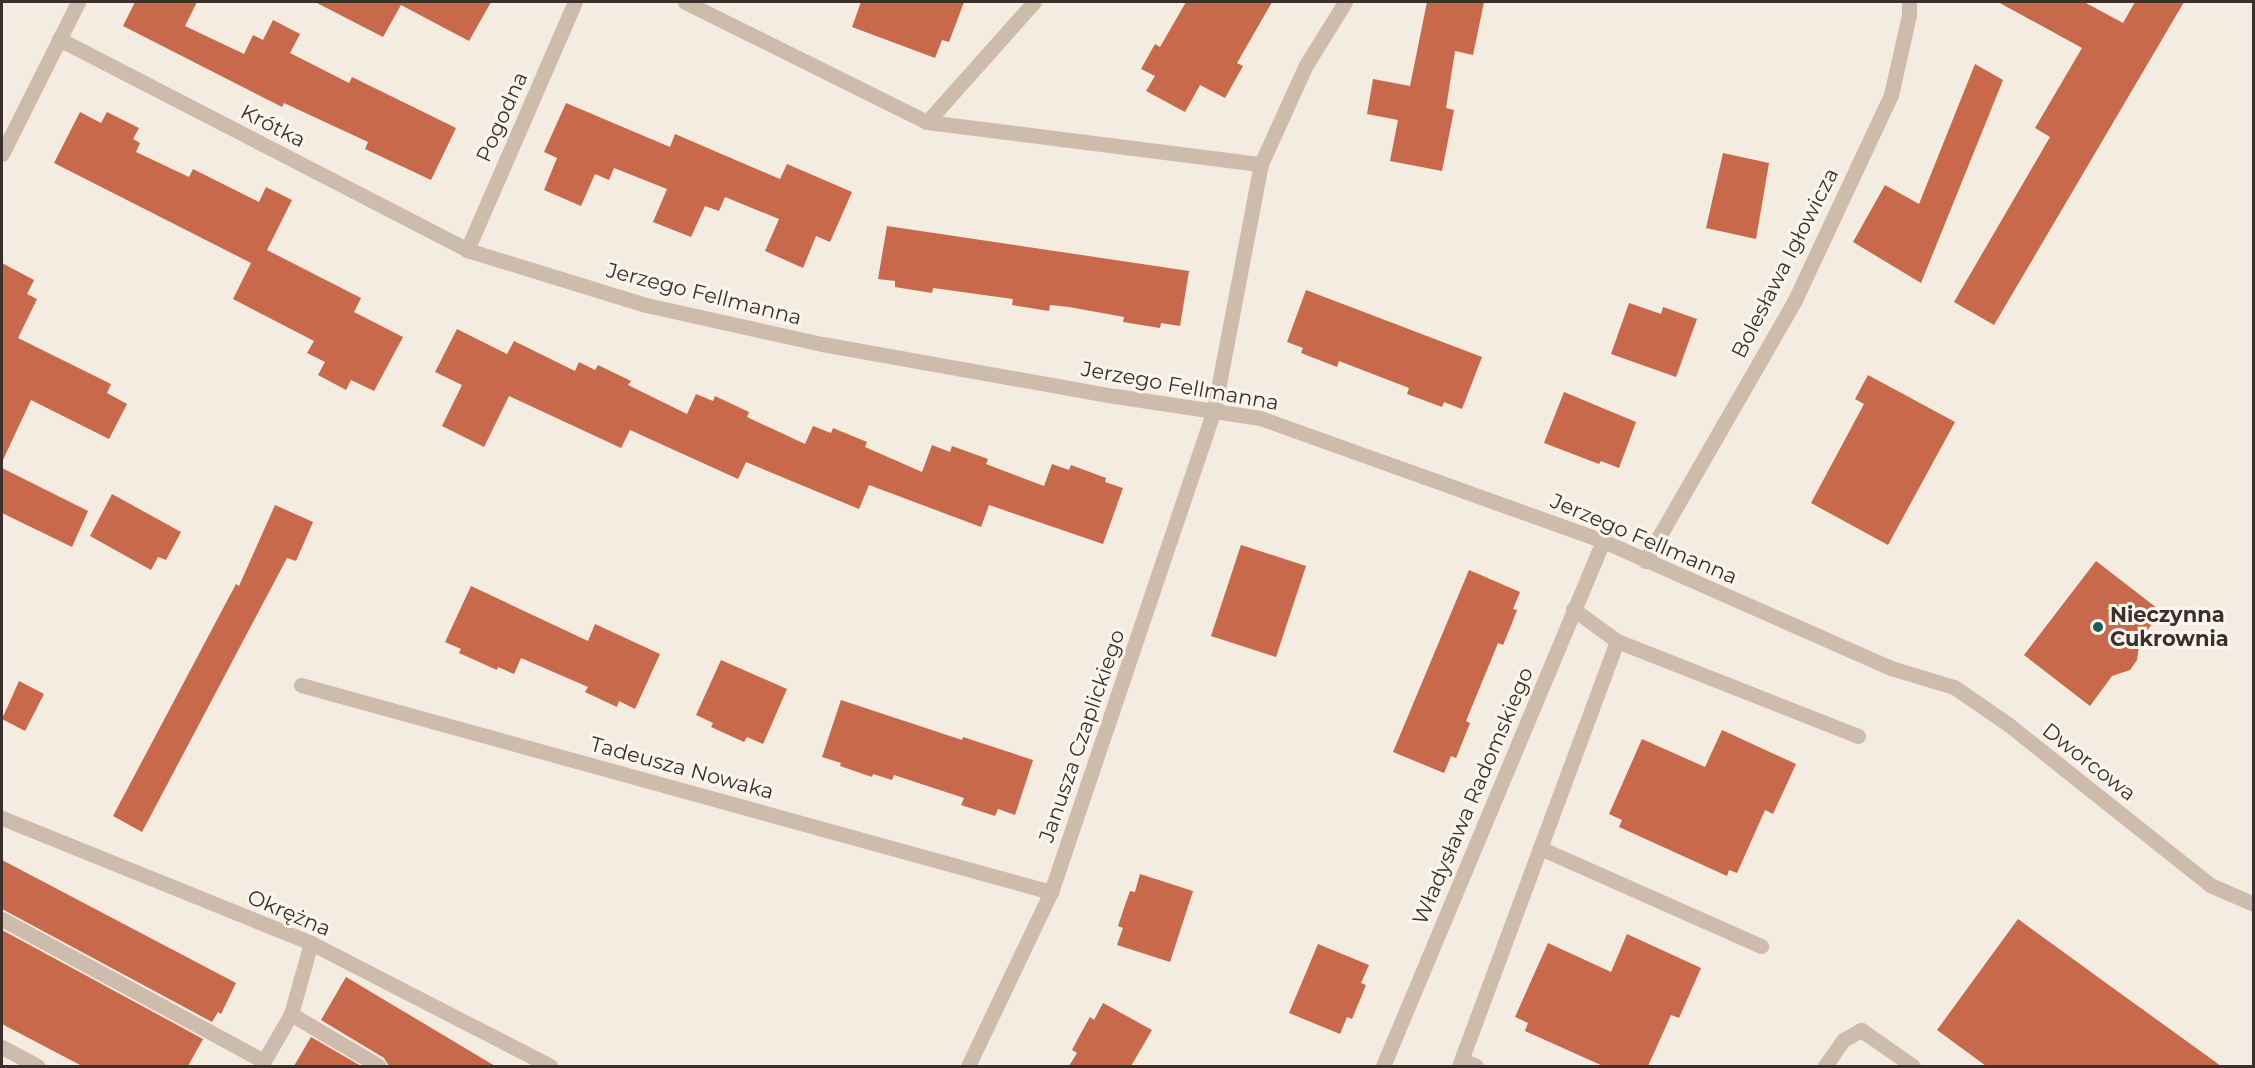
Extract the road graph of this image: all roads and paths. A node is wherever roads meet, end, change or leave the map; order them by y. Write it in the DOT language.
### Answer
graph roads {
  1 [pos="78,2"];
  2 [pos="575,2"];
  3 [pos="686,2"];
  4 [pos="1035,2"];
  5 [pos="1345,2"];
  6 [pos="1909,2"];
  7 [pos="59,39"];
  8 [pos="927,122"];
  9 [pos="2,154"];
  10 [pos="1261,164"];
  11 [pos="467,249"];
  12 [pos="1214,410"];
  13 [pos="1603,541"];
  14 [pos="1645,561"];
  15 [pos="1573,609"];
  16 [pos="1617,641"];
  17 [pos="1891,668"];
  18 [pos="301,685"];
  19 [pos="1858,736"];
  20 [pos="2,818"];
  21 [pos="1540,848"];
  22 [pos="1051,892"];
  23 [pos="2253,904"];
  24 [pos="2,919"];
  25 [pos="311,943"];
  26 [pos="1761,946"];
  27 [pos="291,1014"];
  28 [pos="2,1047"];
  29 [pos="263,1064"];
  30 [pos="1465,1064"];
  31 [pos="38,1066"];
  32 [pos="379,1066"];
  33 [pos="550,1066"];
  34 [pos="968,1066"];
  35 [pos="1383,1066"];
  36 [pos="1824,1066"];
  37 [pos="1913,1066"];
  1 -- 7 [label="street"];
  2 -- 11 [label="street, Pogodna"];
  3 -- 8 [label="street"];
  4 -- 8 [label="street"];
  5 -- 10 [label="street"];
  6 -- 14 [label="street, Bolesława Igłowicza"];
  7 -- 9 [label="street"];
  7 -- 11 [label="street, Krótka"];
  8 -- 10 [label="street"];
  10 -- 12 [label="street"];
  11 -- 12 [label="street, Jerzego Fellmanna"];
  12 -- 13 [label="street, Jerzego Fellmanna"];
  12 -- 22 [label="street, Janusza Czaplickiego"];
  13 -- 14 [label="street, Jerzego Fellmanna"];
  13 -- 15 [label="street, Władysława Radomskiego"];
  14 -- 17 [label="street, Jerzego Fellmanna"];
  15 -- 16 [label="street"];
  15 -- 35 [label="street, Władysława Radomskiego"];
  16 -- 19 [label="street"];
  16 -- 21 [label="street"];
  17 -- 23 [label="street, Dworcowa"];
  18 -- 22 [label="street, Tadeusza Nowaka"];
  20 -- 25 [label="street, Okrężna"];
  21 -- 26 [label="street"];
  21 -- 30 [label="street"];
  22 -- 34 [label="street, Janusza Czaplickiego"];
  24 -- 29 [label="street"];
  25 -- 27 [label="street"];
  25 -- 33 [label="street, Okrężna"];
  27 -- 29 [label="street"];
  27 -- 32 [label="street"];
  28 -- 31 [label="street"];
  36 -- 37 [label="street"];
}
